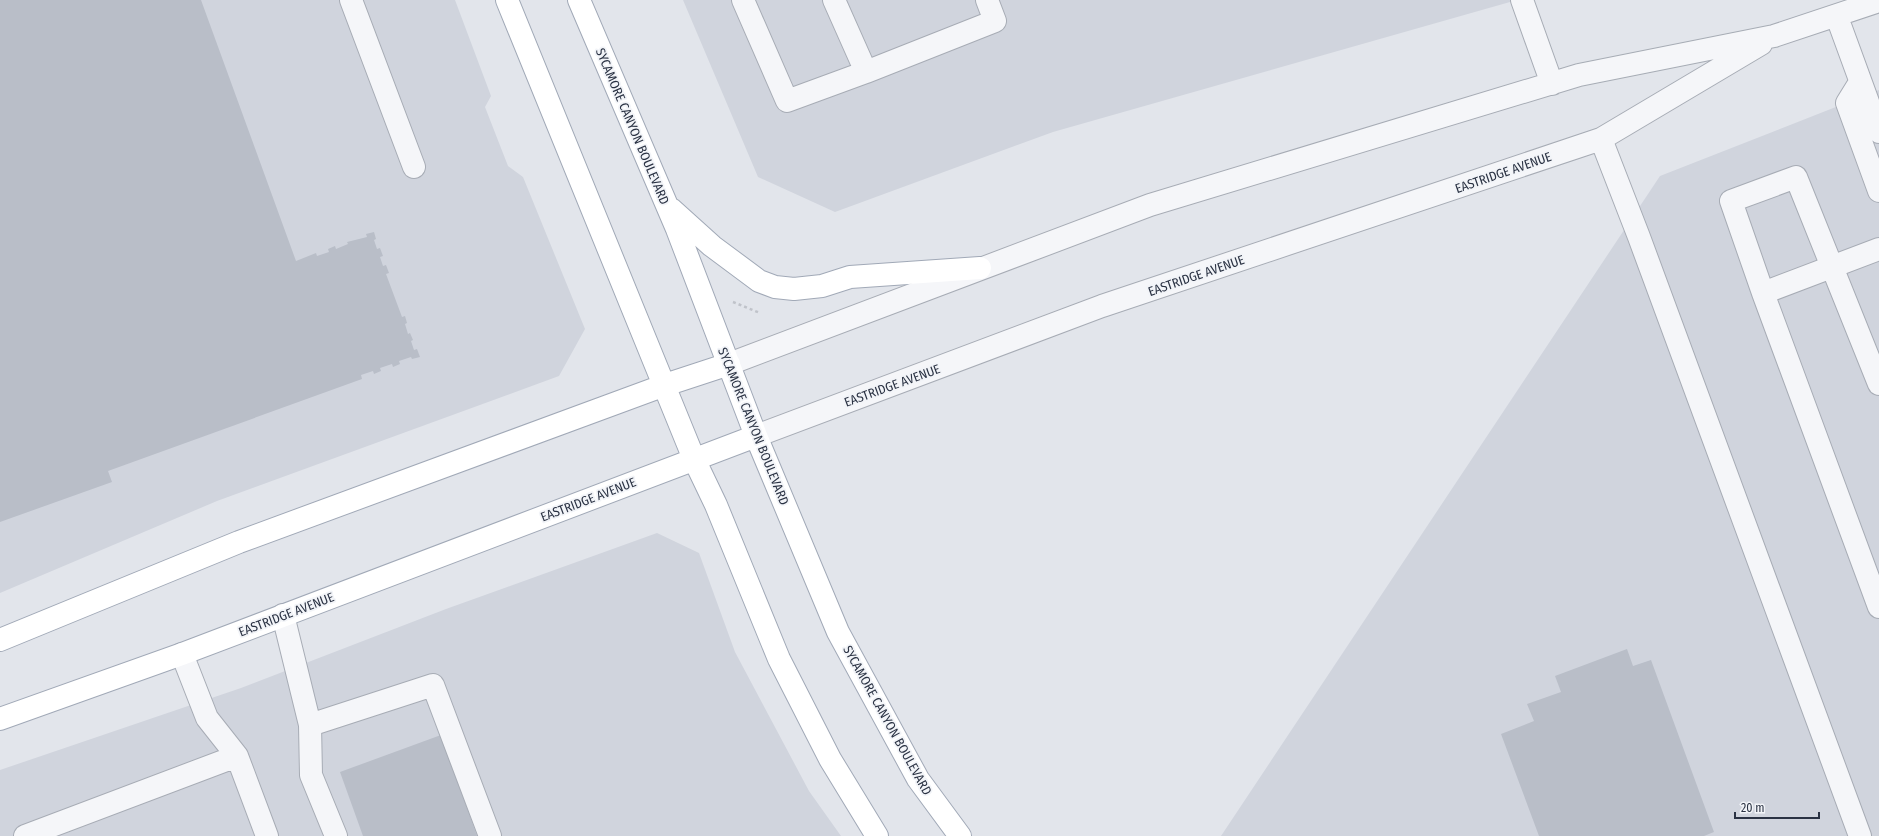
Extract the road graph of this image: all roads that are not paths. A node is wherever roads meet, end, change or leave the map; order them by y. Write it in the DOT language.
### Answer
graph roads {
  1 [pos="351,0"];
  2 [pos="507,0"];
  3 [pos="579,0"];
  4 [pos="743,0"];
  5 [pos="834,0"];
  6 [pos="987,0"];
  7 [pos="1522,0"];
  8 [pos="1879,1"];
  9 [pos="1837,17"];
  10 [pos="1774,36"];
  11 [pos="866,72"];
  12 [pos="1552,84"];
  13 [pos="1870,86"];
  14 [pos="1879,132"];
  15 [pos="1601,139"];
  16 [pos="414,167"];
  17 [pos="1879,191"];
  18 [pos="667,206"];
  19 [pos="1879,249"];
  20 [pos="1833,267"];
  21 [pos="980,268"];
  22 [pos="1763,293"];
  23 [pos="729,364"];
  24 [pos="1879,384"];
  25 [pos="664,385"];
  26 [pos="756,436"];
  27 [pos="694,459"];
  28 [pos="1879,607"];
  29 [pos="283,615"];
  30 [pos="0,640"];
  31 [pos="182,654"];
  32 [pos="0,719"];
  33 [pos="310,725"];
  34 [pos="237,756"];
  35 [pos="265,835"];
  36 [pos="25,836"];
  37 [pos="336,836"];
  38 [pos="490,836"];
  39 [pos="877,836"];
  40 [pos="960,836"];
  41 [pos="1860,836"];
  1 -- 16 [label="street"];
  2 -- 25 [label="main road"];
  3 -- 18 [label="main road, SYCAMORE CANYON BOULEVARD"];
  4 -- 11 [label="street"];
  5 -- 11 [label="street"];
  6 -- 11 [label="street"];
  7 -- 12 [label="street"];
  8 -- 9 [label="street, EASTRIDGE AVENUE"];
  9 -- 10 [label="street, EASTRIDGE AVENUE"];
  9 -- 13 [label="street"];
  10 -- 12 [label="street, EASTRIDGE AVENUE"];
  10 -- 15 [label="street, EASTRIDGE AVENUE"];
  12 -- 21 [label="street, EASTRIDGE AVENUE"];
  13 -- 14 [label="street"];
  13 -- 17 [label="street"];
  15 -- 26 [label="street, EASTRIDGE AVENUE"];
  15 -- 41 [label="street"];
  18 -- 21 [label="main road"];
  18 -- 23 [label="main road, SYCAMORE CANYON BOULEVARD"];
  19 -- 20 [label="street"];
  20 -- 22 [label="street"];
  20 -- 22 [label="street"];
  20 -- 24 [label="street"];
  21 -- 23 [label="street, EASTRIDGE AVENUE"];
  22 -- 28 [label="street"];
  23 -- 25 [label="main road, EASTRIDGE AVENUE"];
  23 -- 26 [label="main road, SYCAMORE CANYON BOULEVARD"];
  25 -- 27 [label="main road"];
  25 -- 30 [label="main road, EASTRIDGE AVENUE"];
  26 -- 27 [label="main road, EASTRIDGE AVENUE"];
  26 -- 40 [label="main road, SYCAMORE CANYON BOULEVARD"];
  27 -- 29 [label="main road, EASTRIDGE AVENUE"];
  27 -- 39 [label="main road"];
  29 -- 31 [label="main road, EASTRIDGE AVENUE"];
  29 -- 33 [label="street"];
  31 -- 32 [label="main road, EASTRIDGE AVENUE"];
  31 -- 34 [label="street"];
  33 -- 37 [label="street"];
  33 -- 38 [label="street"];
  34 -- 35 [label="street"];
  34 -- 36 [label="street"];
}
